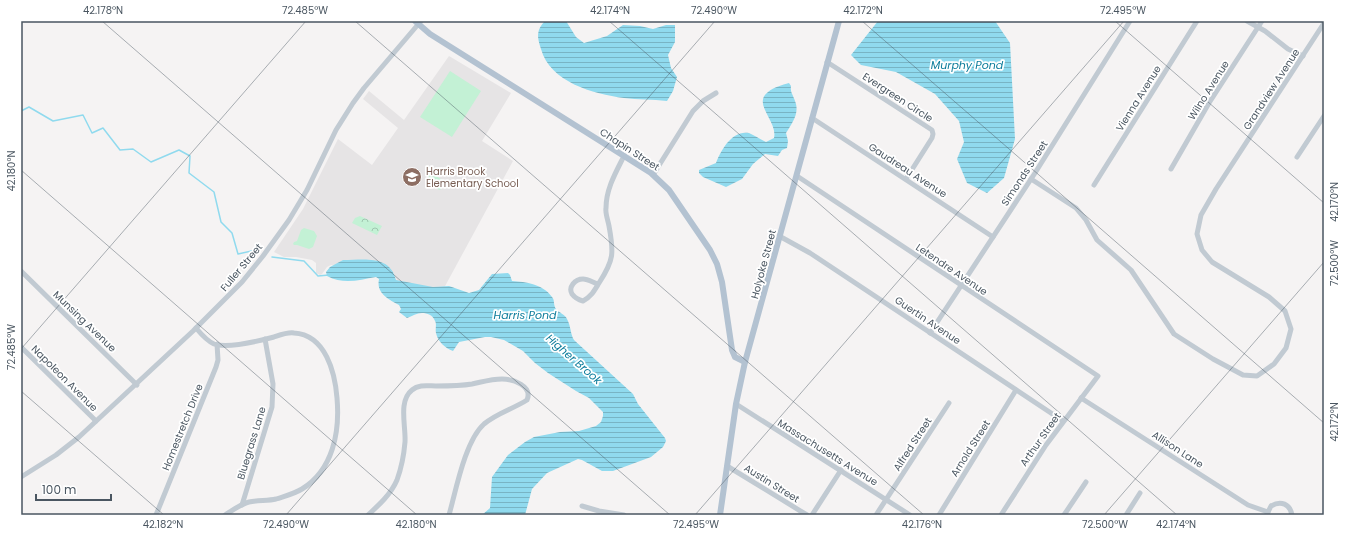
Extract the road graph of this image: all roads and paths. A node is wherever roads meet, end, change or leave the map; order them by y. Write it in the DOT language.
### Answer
graph roads {
  1 [pos="839,21"];
  2 [pos="1130,21"];
  3 [pos="1197,21"];
  4 [pos="1247,21"];
  5 [pos="1262,21"];
  6 [pos="418,22"];
  7 [pos="1324,23"];
  8 [pos="1258,27"];
  9 [pos="1303,56"];
  10 [pos="827,62"];
  11 [pos="716,93"];
  12 [pos="1324,116"];
  13 [pos="812,118"];
  14 [pos="624,156"];
  15 [pos="1297,157"];
  16 [pos="1171,169"];
  17 [pos="653,175"];
  18 [pos="797,176"];
  19 [pos="906,179"];
  20 [pos="1031,180"];
  21 [pos="1094,185"];
  22 [pos="781,237"];
  23 [pos="993,237"];
  24 [pos="21,271"];
  25 [pos="598,284"];
  26 [pos="961,285"];
  27 [pos="196,328"];
  28 [pos="930,333"];
  29 [pos="265,339"];
  30 [pos="217,344"];
  31 [pos="21,347"];
  32 [pos="745,362"];
  33 [pos="1098,376"];
  34 [pos="137,384"];
  35 [pos="1016,390"];
  36 [pos="1081,398"];
  37 [pos="949,403"];
  38 [pos="736,404"];
  39 [pos="96,421"];
  40 [pos="1063,421"];
  41 [pos="727,466"];
  42 [pos="841,470"];
  43 [pos="21,477"];
  44 [pos="1086,482"];
  45 [pos="1140,493"];
  46 [pos="886,500"];
  47 [pos="242,505"];
  48 [pos="582,506"];
  49 [pos="1267,514"];
  50 [pos="156,515"];
  51 [pos="225,515"];
  52 [pos="368,515"];
  53 [pos="449,515"];
  54 [pos="624,515"];
  55 [pos="720,515"];
  56 [pos="807,515"];
  57 [pos="812,515"];
  58 [pos="876,515"];
  59 [pos="910,515"];
  60 [pos="939,515"];
  61 [pos="1001,515"];
  62 [pos="1064,515"];
  63 [pos="1126,515"];
  64 [pos="1292,515"];
  1 -- 10 [label="main road, Holyoke Street"];
  2 -- 20 [label="street, Simonds Street"];
  3 -- 21 [label="street, Vienna Avenue"];
  4 -- 8 [label="street"];
  5 -- 8 [label="street, Wilno Avenue"];
  6 -- 14 [label="main road, Chapin Street"];
  6 -- 27 [label="street, Fuller Street"];
  7 -- 9 [label="street, Grandview Avenue"];
  8 -- 9 [label="street"];
  8 -- 16 [label="street, Wilno Avenue"];
  9 -- 20 [label="street, Grandview Avenue"];
  10 -- 13 [label="main road, Holyoke Street"];
  10 -- 19 [label="street, Evergreen Circle"];
  11 -- 17 [label="street"];
  12 -- 15 [label="street"];
  13 -- 18 [label="main road, Holyoke Street"];
  13 -- 19 [label="street, Gaudreau Avenue"];
  14 -- 17 [label="main road, Chapin Street"];
  14 -- 25 [label="street"];
  17 -- 32 [label="main road, Chapin Street"];
  18 -- 22 [label="main road, Holyoke Street"];
  18 -- 26 [label="street, Letendre Avenue"];
  19 -- 23 [label="street, Gaudreau Avenue"];
  20 -- 23 [label="street, Simonds Street"];
  22 -- 28 [label="street, Guertin Avenue"];
  22 -- 32 [label="main road, Holyoke Street"];
  23 -- 26 [label="street, Simonds Street"];
  24 -- 34 [label="street, Munsing Avenue"];
  25 -- 25 [label="street"];
  26 -- 28 [label="street, Simonds Street"];
  26 -- 33 [label="street, Letendre Avenue"];
  27 -- 30 [label="street"];
  27 -- 34 [label="street, Fuller Street"];
  28 -- 35 [label="street, Guertin Avenue"];
  29 -- 30 [label="street"];
  29 -- 47 [label="street, Bluegrass Lane"];
  29 -- 47 [label="street"];
  30 -- 50 [label="street, Homestretch Drive"];
  31 -- 39 [label="street, Napoleon Avenue"];
  32 -- 38 [label="main road, Holyoke Street"];
  33 -- 36 [label="street, Arthur Street"];
  34 -- 39 [label="street, Fuller Street"];
  35 -- 40 [label="street, Guertin Avenue"];
  35 -- 60 [label="street, Arnold Street"];
  36 -- 40 [label="street, Arthur Street"];
  36 -- 49 [label="street, Allison Lane"];
  37 -- 46 [label="street, Alfred Street"];
  38 -- 41 [label="main road, Holyoke Street"];
  38 -- 42 [label="street, Massachusetts Avenue"];
  39 -- 43 [label="street, Fuller Street"];
  40 -- 61 [label="street, Arthur Street"];
  41 -- 55 [label="main road, Holyoke Street"];
  41 -- 56 [label="street, Austin Street"];
  42 -- 46 [label="street, Massachusetts Avenue"];
  42 -- 57 [label="street"];
  44 -- 62 [label="street"];
  45 -- 63 [label="street"];
  46 -- 58 [label="street, Alfred Street"];
  46 -- 59 [label="street, Massachusetts Avenue"];
  47 -- 51 [label="street"];
  48 -- 54 [label="street"];
  49 -- 64 [label="street, Allison Lane"];
  52 -- 53 [label="street"];
}
